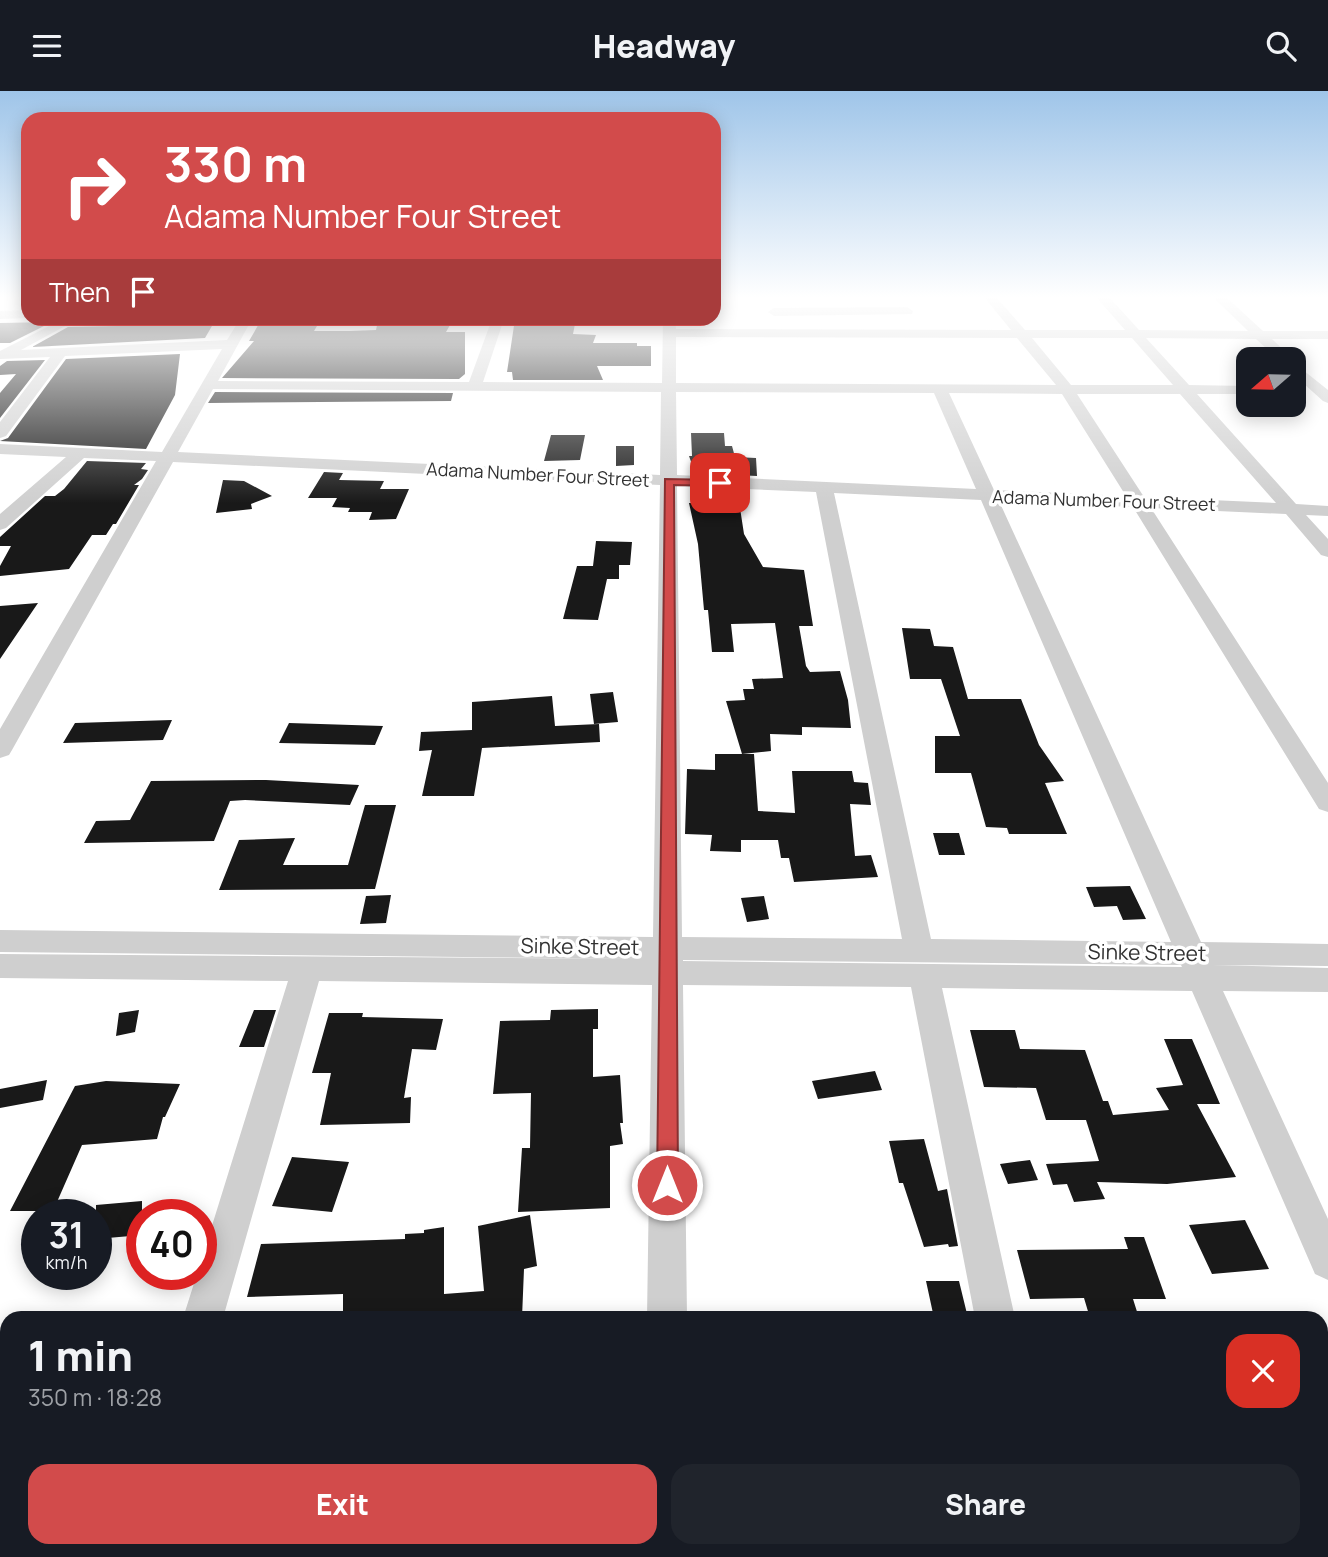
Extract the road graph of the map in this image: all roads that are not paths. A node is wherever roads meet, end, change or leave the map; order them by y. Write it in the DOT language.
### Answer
graph roads {
  1 [pos="50,366"];
  2 [pos="219,366"];
  3 [pos="481,366"];
  4 [pos="669,366"];
  5 [pos="1047,366"];
  6 [pos="1164,366"];
  7 [pos="1306,377"];
  8 [pos="208,386"];
  9 [pos="474,387"];
  10 [pos="669,388"];
  11 [pos="940,389"];
  12 [pos="1067,389"];
  13 [pos="1185,390"];
  14 [pos="1236,390"];
  15 [pos="1306,392"];
  16 [pos="1326,393"];
  17 [pos="0,433"];
  18 [pos="0,449"];
  19 [pos="80,453"];
  20 [pos="169,457"];
  21 [pos="668,481"];
  22 [pos="824,487"];
  23 [pos="988,496"];
  24 [pos="1139,501"];
  25 [pos="1291,509"];
  26 [pos="1328,511"];
  27 [pos="0,524"];
  28 [pos="1328,551"];
  29 [pos="9,722"];
  30 [pos="0,750"];
  31 [pos="1328,803"];
  32 [pos="0,941"];
  33 [pos="1328,955"];
  34 [pos="668,960"];
  35 [pos="922,963"];
  36 [pos="0,966"];
  37 [pos="1197,966"];
  38 [pos="307,969"];
  39 [pos="1328,980"];
  40 [pos="1328,1261"];
  41 [pos="206,1311"];
  42 [pos="667,1311"];
  43 [pos="994,1311"];
  1 -- 17 [label="street"];
  2 -- 8 [label="street"];
  3 -- 9 [label="street"];
  4 -- 10 [label="street"];
  5 -- 12 [label="street"];
  6 -- 13 [label="street"];
  7 -- 16 [label="street"];
  8 -- 9 [label="street"];
  8 -- 20 [label="street"];
  9 -- 10 [label="street"];
  10 -- 11 [label="street"];
  10 -- 21 [label="street"];
  11 -- 12 [label="street"];
  11 -- 23 [label="street"];
  12 -- 13 [label="street"];
  12 -- 24 [label="street"];
  13 -- 14 [label="street"];
  13 -- 25 [label="street"];
  15 -- 16 [label="street"];
  18 -- 19 [label="street, Adama Number Four Street"];
  19 -- 20 [label="street, Adama Number Four Street"];
  19 -- 27 [label="street"];
  20 -- 21 [label="street, Adama Number Four Street"];
  20 -- 29 [label="street"];
  21 -- 22 [label="street, Adama Number Four Street"];
  21 -- 34 [label="street"];
  22 -- 23 [label="street, Adama Number Four Street"];
  22 -- 35 [label="street"];
  23 -- 24 [label="street, Adama Number Four Street"];
  23 -- 37 [label="street"];
  24 -- 25 [label="street, Adama Number Four Street"];
  24 -- 31 [label="street"];
  25 -- 26 [label="street, Adama Number Four Street"];
  25 -- 28 [label="street"];
  29 -- 30 [label="street"];
  32 -- 34 [label="street, Sinke Street"];
  33 -- 37 [label="street, Sinke Street"];
  34 -- 35 [label="street, Sinke Street"];
  34 -- 38 [label="street, Sinke Street"];
  34 -- 42 [label="street"];
  35 -- 37 [label="street, Sinke Street"];
  35 -- 43 [label="street"];
  36 -- 38 [label="street, Sinke Street"];
  37 -- 39 [label="street, Sinke Street"];
  37 -- 40 [label="street"];
  38 -- 41 [label="street"];
}
